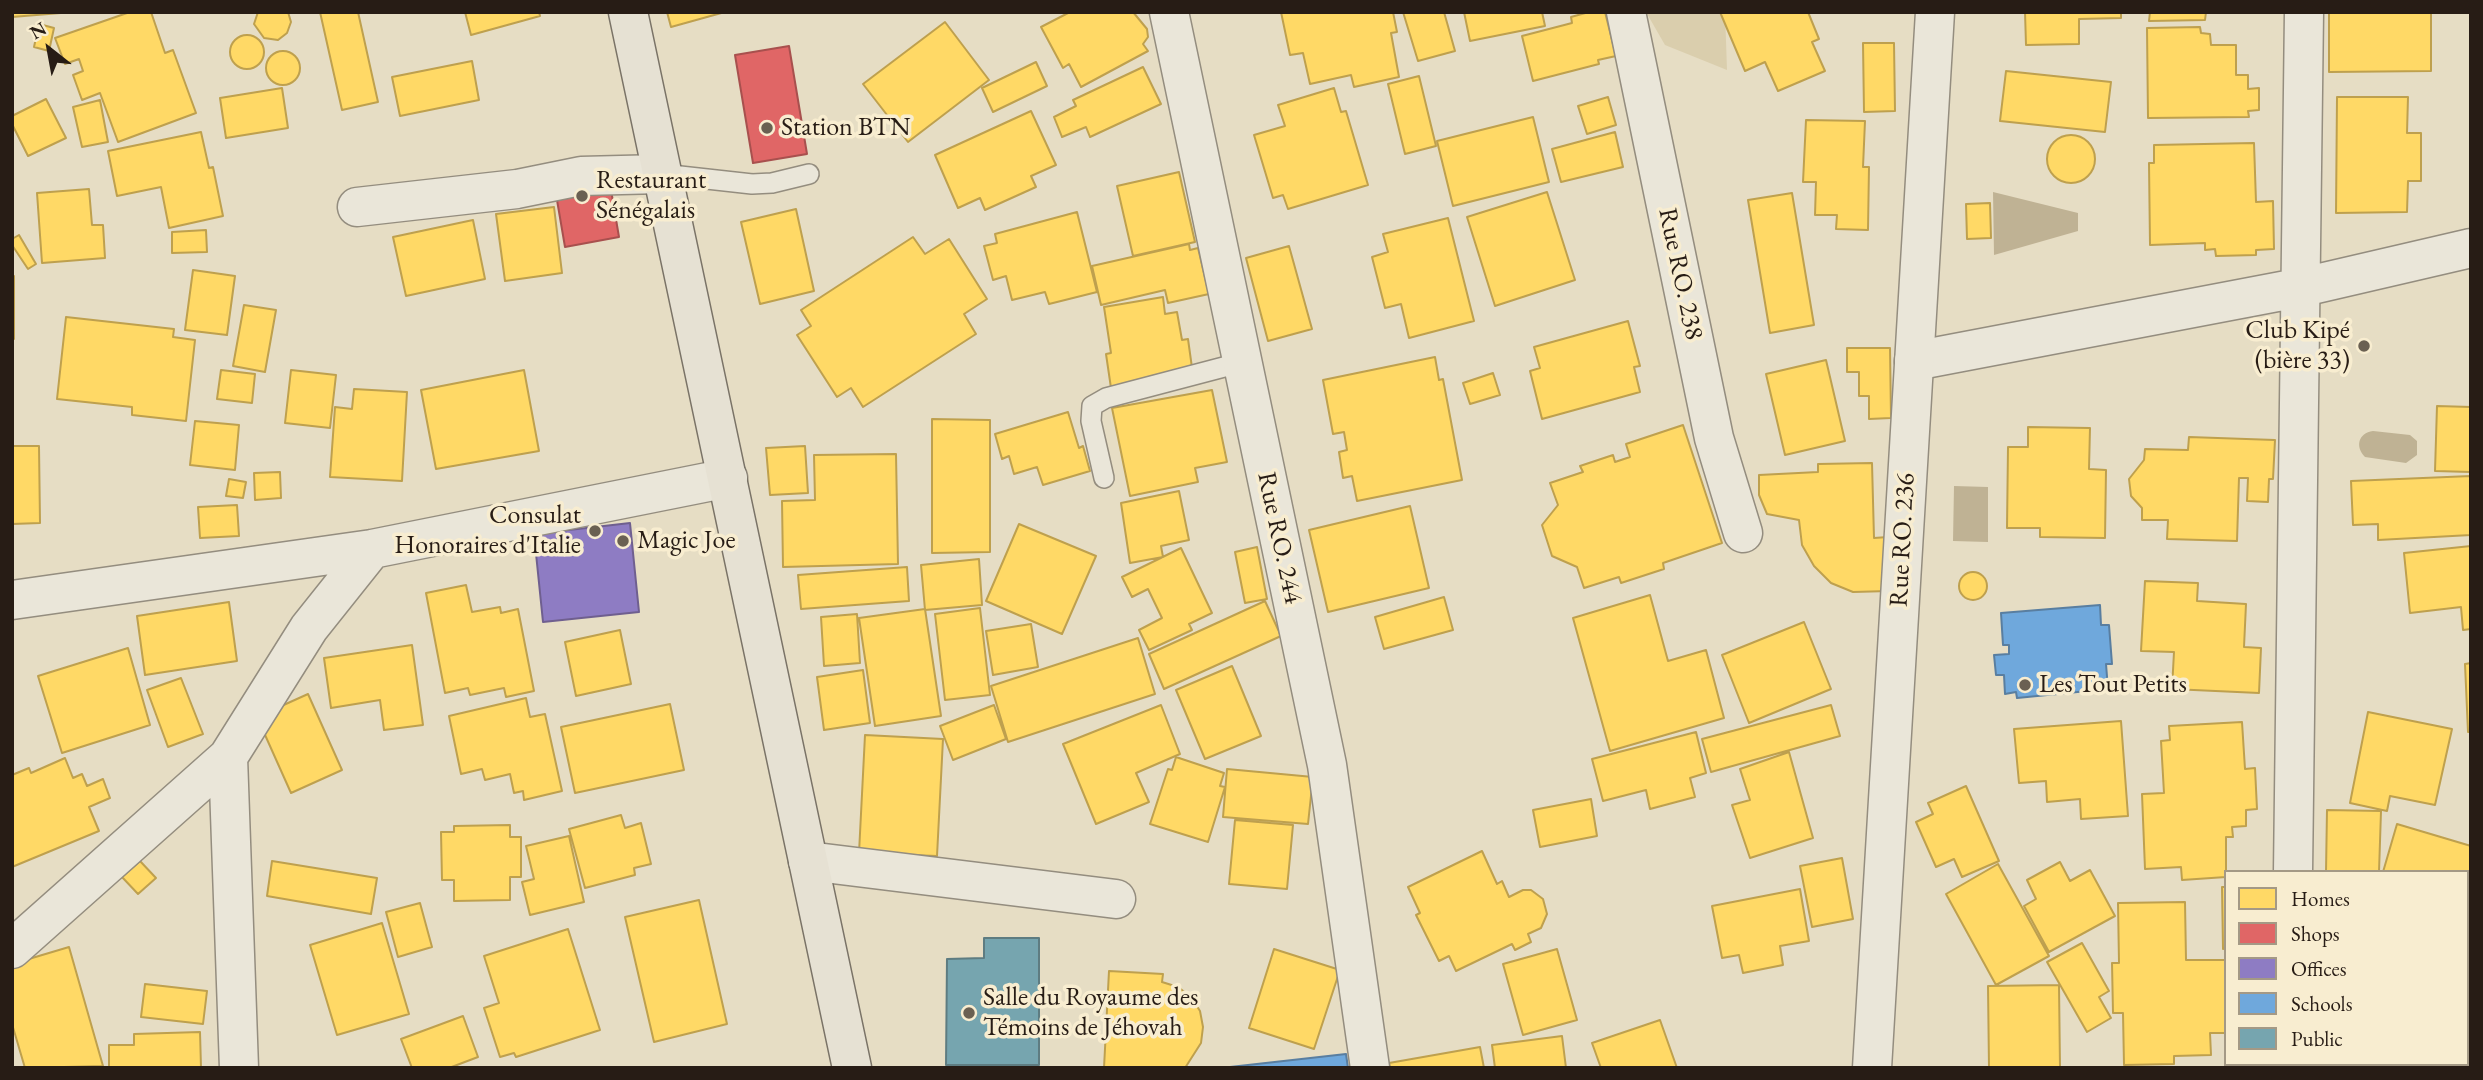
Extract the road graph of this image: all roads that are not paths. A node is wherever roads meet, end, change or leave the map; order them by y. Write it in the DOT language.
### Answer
graph roads {
  1 [pos="628,12"];
  2 [pos="1169,12"];
  3 [pos="1626,12"];
  4 [pos="1935,12"];
  5 [pos="2304,12"];
  6 [pos="662,174"];
  7 [pos="809,174"];
  8 [pos="358,207"];
  9 [pos="2471,248"];
  10 [pos="2303,287"];
  11 [pos="1914,361"];
  12 [pos="1242,362"];
  13 [pos="728,478"];
  14 [pos="1104,478"];
  15 [pos="1743,533"];
  16 [pos="372,549"];
  17 [pos="12,600"];
  18 [pos="228,757"];
  19 [pos="808,861"];
  20 [pos="2293,870"];
  21 [pos="1116,899"];
  22 [pos="12,949"];
  23 [pos="849,1056"];
  24 [pos="239,1068"];
  25 [pos="1370,1068"];
  26 [pos="1872,1068"];
  1 -- 6 [label="main road"];
  2 -- 12 [label="street, Rue RO. 244"];
  3 -- 15 [label="street, Rue RO. 238"];
  4 -- 11 [label="street, Rue RO. 236"];
  5 -- 10 [label="street"];
  6 -- 7 [label="lane"];
  6 -- 8 [label="street"];
  6 -- 13 [label="main road"];
  9 -- 10 [label="street"];
  10 -- 11 [label="street"];
  10 -- 20 [label="street"];
  11 -- 26 [label="street, Rue RO. 236"];
  12 -- 14 [label="lane"];
  12 -- 25 [label="street, Rue RO. 244"];
  13 -- 16 [label="street"];
  13 -- 19 [label="main road"];
  16 -- 17 [label="street"];
  16 -- 18 [label="street"];
  18 -- 22 [label="street"];
  18 -- 24 [label="street"];
  19 -- 21 [label="street"];
  19 -- 23 [label="main road"];
}
